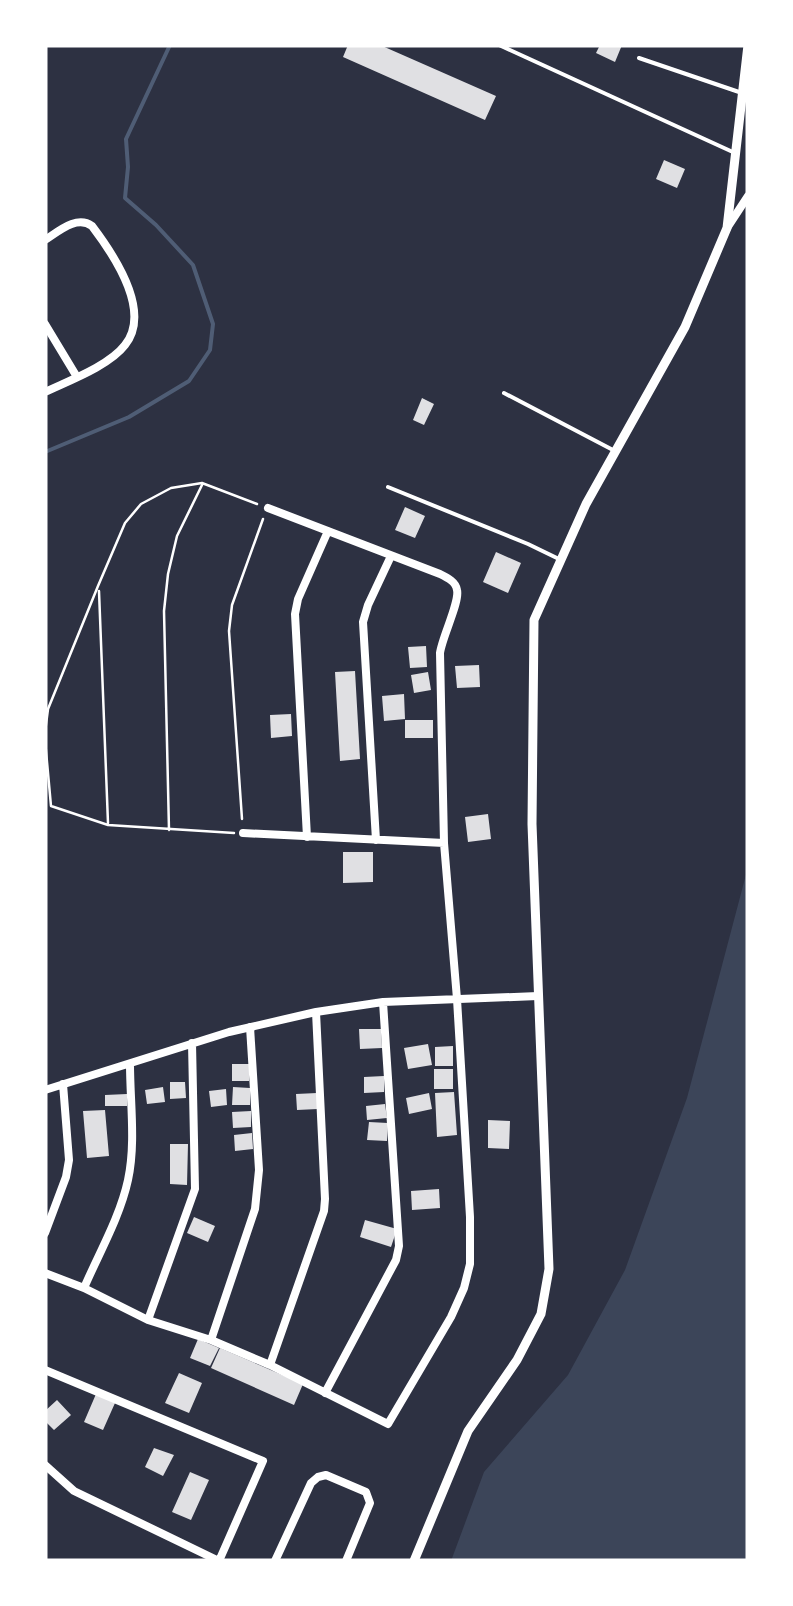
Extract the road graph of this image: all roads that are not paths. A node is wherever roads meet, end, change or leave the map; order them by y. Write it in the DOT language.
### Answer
graph roads {
  1 [pos="499,45"];
  2 [pos="748,45"];
  3 [pos="639,58"];
  4 [pos="742,93"];
  5 [pos="736,153"];
  6 [pos="748,196"];
  7 [pos="727,228"];
  8 [pos="45,240"];
  9 [pos="45,324"];
  10 [pos="77,377"];
  11 [pos="45,392"];
  12 [pos="504,393"];
  13 [pos="617,452"];
  14 [pos="388,486"];
  15 [pos="268,508"];
  16 [pos="328,530"];
  17 [pos="391,556"];
  18 [pos="561,560"];
  19 [pos="243,833"];
  20 [pos="307,836"];
  21 [pos="376,840"];
  22 [pos="444,842"];
  23 [pos="538,996"];
  24 [pos="457,999"];
  25 [pos="383,1002"];
  26 [pos="316,1012"];
  27 [pos="250,1027"];
  28 [pos="192,1043"];
  29 [pos="130,1064"];
  30 [pos="62,1084"];
  31 [pos="45,1090"];
  32 [pos="45,1233"];
  33 [pos="45,1272"];
  34 [pos="84,1288"];
  35 [pos="148,1320"];
  36 [pos="211,1340"];
  37 [pos="270,1366"];
  38 [pos="45,1370"];
  39 [pos="326,1392"];
  40 [pos="45,1465"];
  41 [pos="219,1561"];
  42 [pos="275,1561"];
  43 [pos="346,1561"];
  44 [pos="414,1561"];
  1 -- 5 [label="lane"];
  2 -- 4 [label="street"];
  3 -- 4 [label="lane"];
  4 -- 5 [label="street"];
  5 -- 7 [label="street"];
  6 -- 7 [label="street"];
  7 -- 13 [label="street"];
  8 -- 10 [label="street"];
  9 -- 10 [label="street"];
  10 -- 11 [label="street"];
  12 -- 13 [label="lane"];
  13 -- 18 [label="street"];
  14 -- 18 [label="lane"];
  15 -- 16 [label="street"];
  16 -- 17 [label="street"];
  16 -- 20 [label="street"];
  17 -- 21 [label="street"];
  17 -- 22 [label="street"];
  18 -- 23 [label="street"];
  19 -- 20 [label="street"];
  20 -- 21 [label="street"];
  21 -- 22 [label="street"];
  22 -- 24 [label="street"];
  23 -- 24 [label="street"];
  23 -- 44 [label="street"];
  24 -- 25 [label="street"];
  24 -- 39 [label="street"];
  25 -- 26 [label="street"];
  25 -- 39 [label="street"];
  26 -- 27 [label="street"];
  26 -- 37 [label="street"];
  27 -- 28 [label="street"];
  27 -- 36 [label="street"];
  28 -- 29 [label="street"];
  28 -- 35 [label="street"];
  29 -- 30 [label="street"];
  29 -- 34 [label="street"];
  30 -- 31 [label="street"];
  30 -- 32 [label="street"];
  33 -- 34 [label="street"];
  34 -- 35 [label="street"];
  35 -- 36 [label="street"];
  36 -- 37 [label="street"];
  37 -- 39 [label="street"];
  38 -- 41 [label="street"];
  40 -- 41 [label="street"];
  42 -- 43 [label="street"];
}
